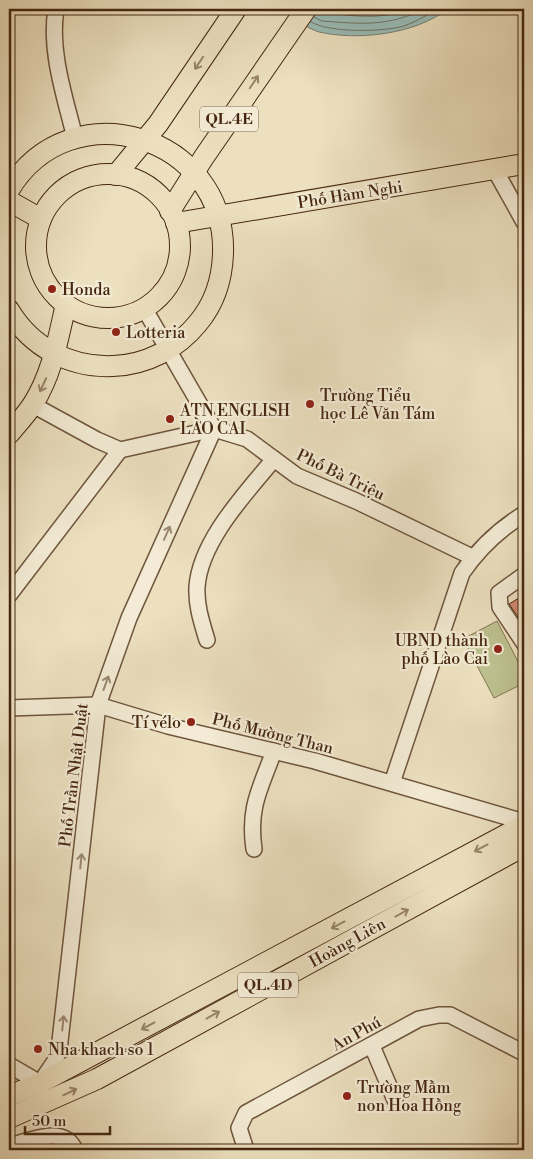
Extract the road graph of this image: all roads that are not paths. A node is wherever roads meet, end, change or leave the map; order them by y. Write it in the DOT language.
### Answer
graph roads {
  1 [pos="56,9"];
  2 [pos="236,9"];
  3 [pos="306,9"];
  4 [pos="75,138"];
  5 [pos="145,140"];
  6 [pos="524,164"];
  7 [pos="495,170"];
  8 [pos="194,172"];
  9 [pos="116,175"];
  10 [pos="9,190"];
  11 [pos="9,201"];
  12 [pos="219,216"];
  13 [pos="173,217"];
  14 [pos="41,219"];
  15 [pos="524,222"];
  16 [pos="66,304"];
  17 [pos="144,308"];
  18 [pos="9,310"];
  19 [pos="169,349"];
  20 [pos="54,355"];
  21 [pos="33,405"];
  22 [pos="214,429"];
  23 [pos="9,434"];
  24 [pos="120,450"];
  25 [pos="274,459"];
  26 [pos="524,514"];
  27 [pos="472,558"];
  28 [pos="524,575"];
  29 [pos="9,595"];
  30 [pos="207,640"];
  31 [pos="524,643"];
  32 [pos="98,705"];
  33 [pos="9,708"];
  34 [pos="274,751"];
  35 [pos="392,783"];
  36 [pos="524,824"];
  37 [pos="524,846"];
  38 [pos="254,849"];
  39 [pos="372,1046"];
  40 [pos="524,1053"];
  41 [pos="9,1065"];
  42 [pos="40,1083"];
  43 [pos="9,1096"];
  44 [pos="395,1100"];
  45 [pos="48,1102"];
  46 [pos="9,1118"];
  47 [pos="9,1146"];
  48 [pos="75,1150"];
  49 [pos="246,1150"];
  1 -- 4 [label="street"];
  2 -- 5 [label="main road, one-way"];
  8 -- 3 [label="main road, QL.4E, one-way"];
  4 -- 5 [label="main road"];
  4 -- 10 [label="main road"];
  5 -- 8 [label="main road"];
  5 -- 9 [label="main road"];
  6 -- 7 [label="main road, Phố Hàm Nghi"];
  7 -- 12 [label="main road, Phố Hàm Nghi"];
  7 -- 15 [label="street"];
  8 -- 12 [label="main road"];
  8 -- 13 [label="main road, QL.4E"];
  9 -- 13 [label="main road"];
  9 -- 14 [label="main road"];
  11 -- 14 [label="main road"];
  12 -- 13 [label="main road, Phố Hàm Nghi"];
  12 -- 19 [label="main road"];
  13 -- 17 [label="main road"];
  14 -- 16 [label="main road"];
  16 -- 17 [label="main road"];
  16 -- 20 [label="main road"];
  17 -- 19 [label="street"];
  18 -- 20 [label="main road"];
  19 -- 20 [label="main road"];
  19 -- 22 [label="street"];
  20 -- 21 [label="main road, one-way"];
  21 -- 23 [label="main road"];
  21 -- 24 [label="street"];
  22 -- 24 [label="street"];
  22 -- 25 [label="street, Phố Bà Triệu"];
  32 -- 22 [label="street, Phố Trần Nhật Duật, one-way"];
  24 -- 29 [label="street"];
  25 -- 27 [label="street, Phố Bà Triệu"];
  25 -- 30 [label="street"];
  26 -- 27 [label="street"];
  27 -- 35 [label="street"];
  28 -- 31 [label="street"];
  32 -- 33 [label="street, Phố Mường Than"];
  32 -- 34 [label="street, Phố Mường Than"];
  42 -- 32 [label="street, Phố Trần Nhật Duật, one-way"];
  34 -- 35 [label="street, Phố Mường Than"];
  34 -- 38 [label="street"];
  35 -- 36 [label="street, Phố Mường Than"];
  36 -- 42 [label="main road, Hoàng Liên / QL.4D, one-way"];
  45 -- 37 [label="main road, Hoàng Liên / QL.4D, one-way"];
  39 -- 40 [label="street, An Phú"];
  39 -- 44 [label="street"];
  39 -- 49 [label="street, An Phú"];
  41 -- 42 [label="street"];
  42 -- 43 [label="main road, Hoàng Liên / QL.4D"];
  42 -- 45 [label="main road"];
  45 -- 46 [label="main road, Hoàng Liên / QL.4D"];
  47 -- 48 [label="street"];
}
